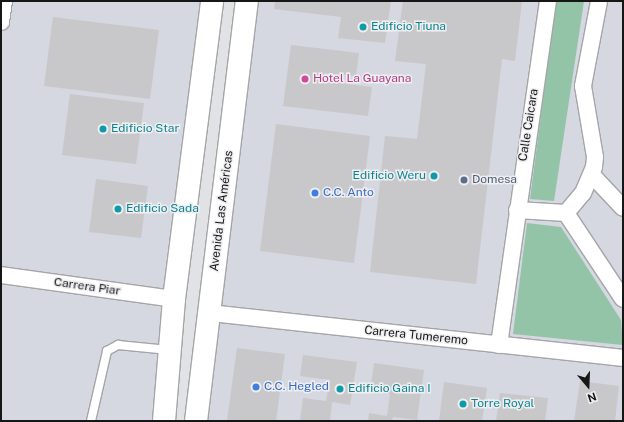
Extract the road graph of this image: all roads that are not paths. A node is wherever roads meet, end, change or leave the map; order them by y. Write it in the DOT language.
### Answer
graph roads {
  1 [pos="4,1"];
  2 [pos="212,1"];
  3 [pos="247,1"];
  4 [pos="548,1"];
  5 [pos="599,1"];
  6 [pos="1,22"];
  7 [pos="592,175"];
  8 [pos="623,208"];
  9 [pos="517,210"];
  10 [pos="566,212"];
  11 [pos="1,275"];
  12 [pos="174,299"];
  13 [pos="623,299"];
  14 [pos="210,313"];
  15 [pos="499,344"];
  16 [pos="170,350"];
  17 [pos="623,358"];
  18 [pos="91,421"];
  19 [pos="164,421"];
  20 [pos="196,421"];
  1 -- 6 [label="street"];
  2 -- 12 [label="main road"];
  3 -- 14 [label="main road, Avenida Las Américas"];
  4 -- 9 [label="street, Calle Caicara"];
  5 -- 7 [label="street"];
  7 -- 8 [label="street"];
  7 -- 10 [label="street"];
  9 -- 10 [label="street"];
  9 -- 15 [label="street, Calle Caicara"];
  10 -- 13 [label="street"];
  11 -- 12 [label="street, Carrera Piar"];
  12 -- 16 [label="main road"];
  14 -- 15 [label="street, Carrera Tumeremo"];
  14 -- 20 [label="main road, Avenida Las Américas"];
  15 -- 17 [label="street, Carrera Tumeremo"];
  16 -- 18 [label="lane"];
  16 -- 19 [label="main road"];
}
